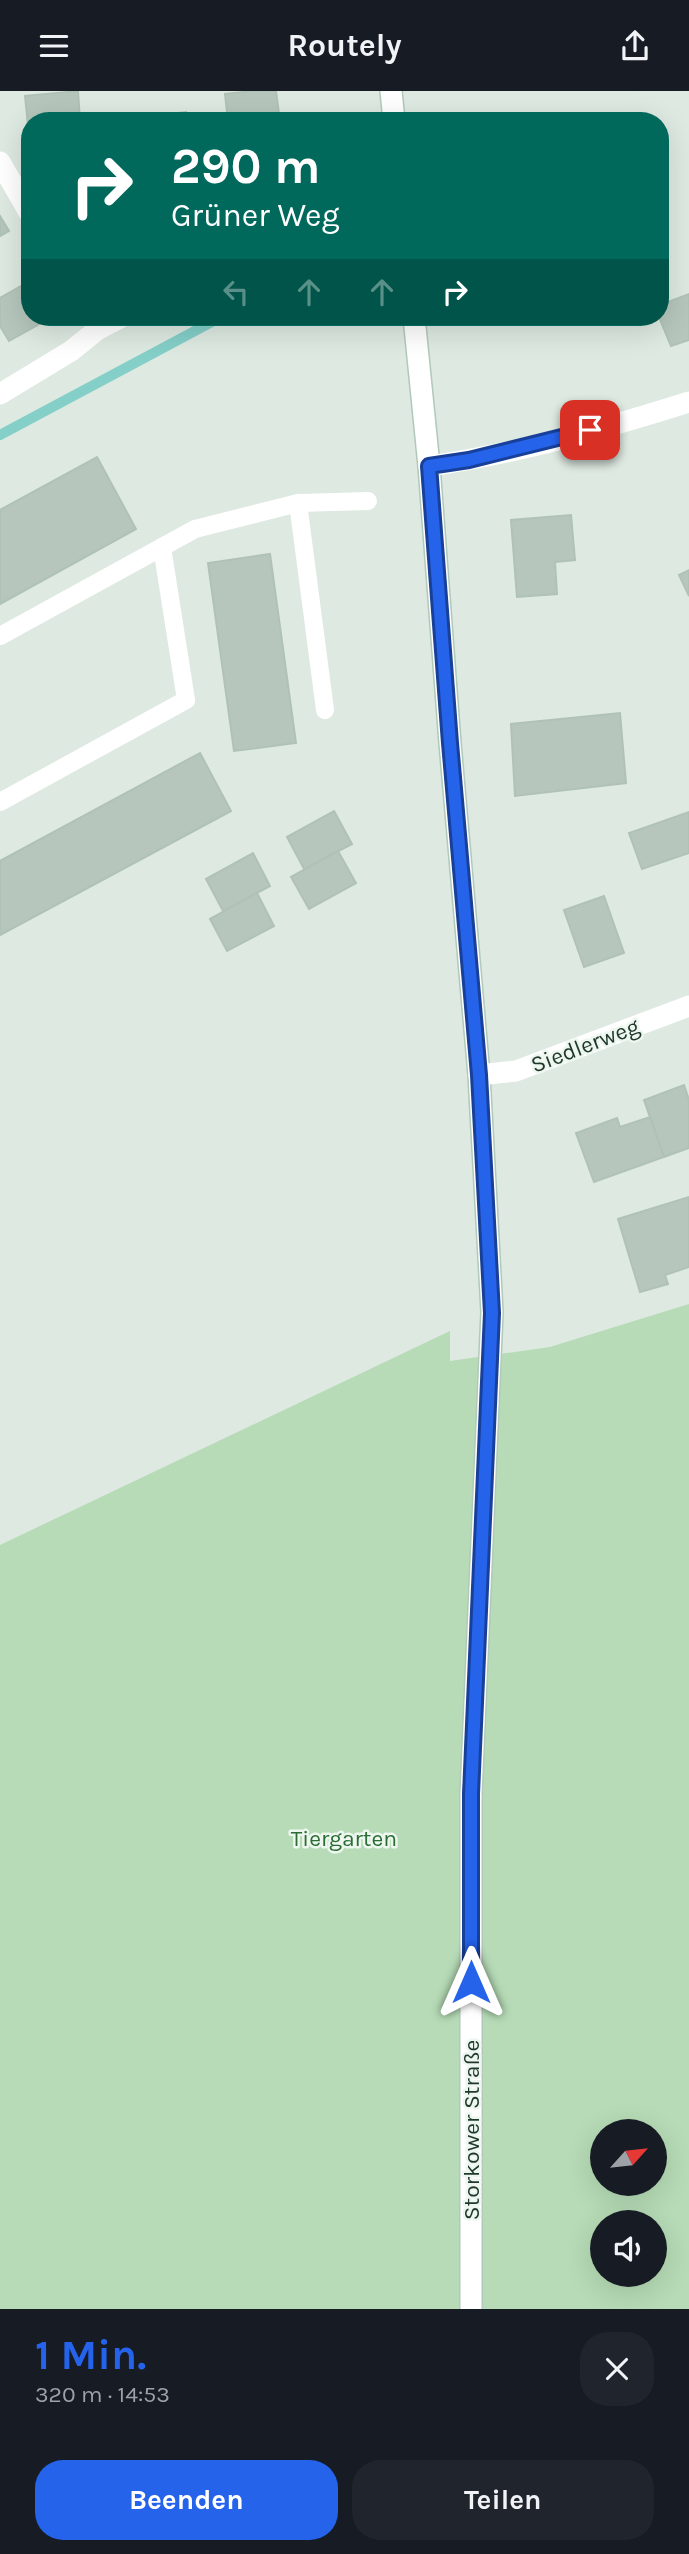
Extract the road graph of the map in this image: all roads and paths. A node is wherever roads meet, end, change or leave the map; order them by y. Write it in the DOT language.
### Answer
graph roads {
  1 [pos="391,91"];
  2 [pos="393,112"];
  3 [pos="0,162"];
  4 [pos="21,198"];
  5 [pos="91,326"];
  6 [pos="415,326"];
  7 [pos="0,394"];
  8 [pos="689,402"];
  9 [pos="429,466"];
  10 [pos="368,501"];
  11 [pos="298,503"];
  12 [pos="162,547"];
  13 [pos="0,636"];
  14 [pos="325,710"];
  15 [pos="0,802"];
  16 [pos="689,1006"];
  17 [pos="479,1075"];
  18 [pos="471,2309"];
  1 -- 2 [label="main road"];
  3 -- 4 [label="main road"];
  5 -- 7 [label="main road"];
  6 -- 9 [label="main road, Storkower Straße"];
  8 -- 9 [label="main road"];
  9 -- 17 [label="main road, Storkower Straße"];
  10 -- 11 [label="lane"];
  11 -- 12 [label="lane"];
  11 -- 14 [label="lane"];
  12 -- 13 [label="lane"];
  12 -- 15 [label="lane"];
  16 -- 17 [label="main road, Siedlerweg"];
  17 -- 18 [label="main road, Storkower Straße"];
}
